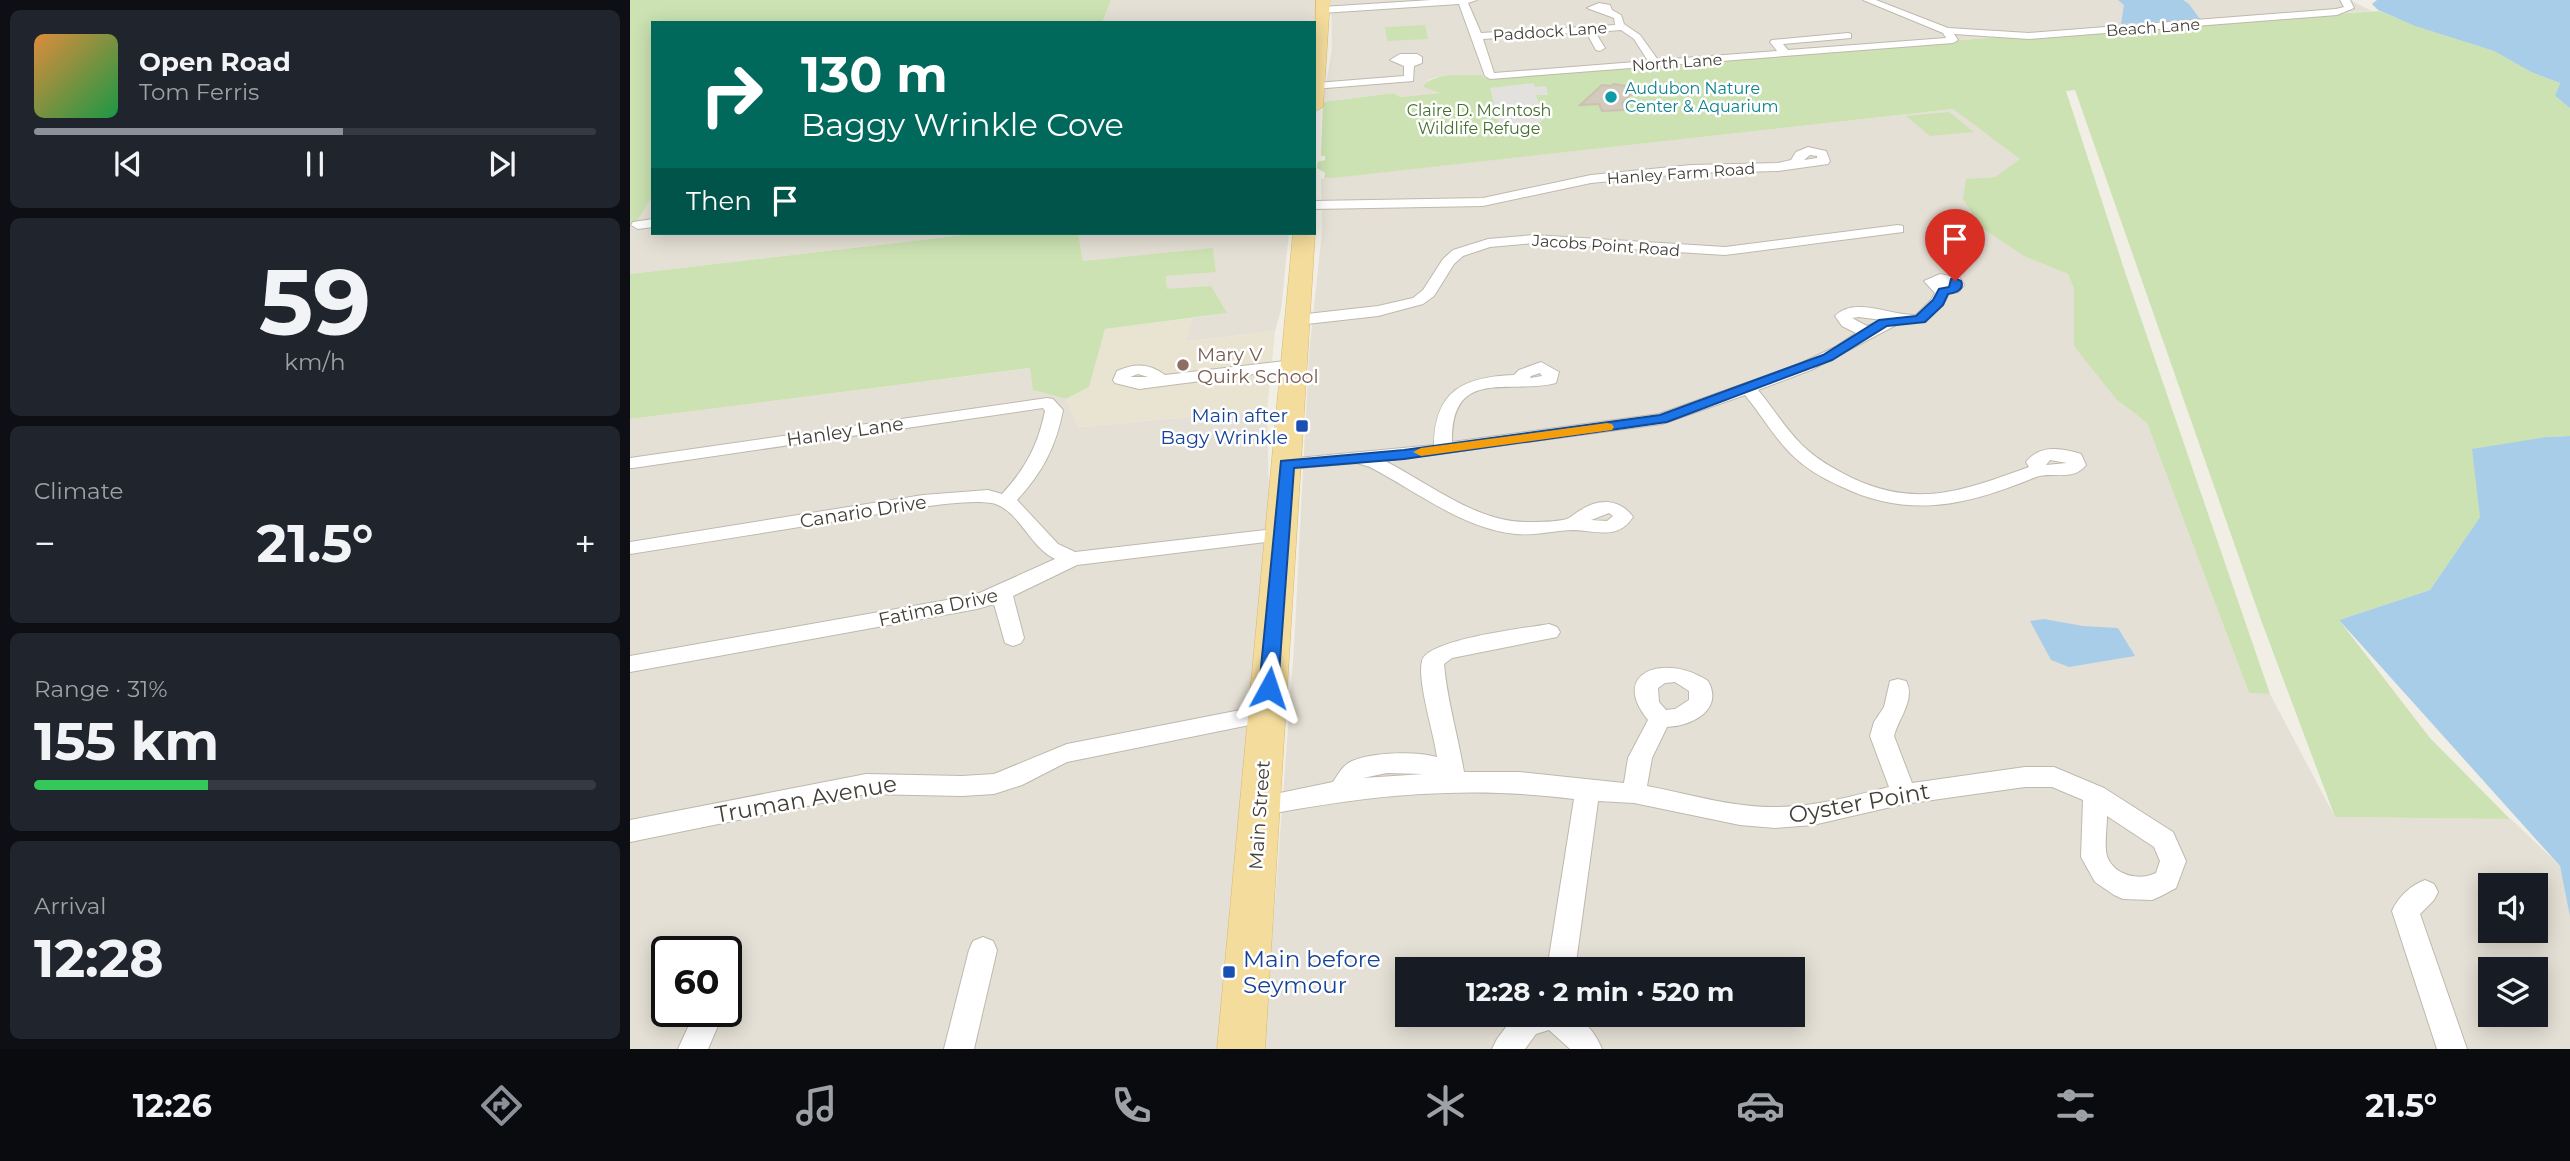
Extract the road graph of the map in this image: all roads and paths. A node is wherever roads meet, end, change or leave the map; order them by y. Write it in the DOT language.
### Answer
graph roads {
  1 [pos="1415,0"];
  2 [pos="1462,0"];
  3 [pos="1472,0"];
  4 [pos="1870,0"];
  5 [pos="2345,0"];
  6 [pos="1323,5"];
  7 [pos="1607,11"];
  8 [pos="1623,27"];
  9 [pos="1588,28"];
  10 [pos="1317,30"];
  11 [pos="1877,34"];
  12 [pos="1861,35"];
  13 [pos="1477,36"];
  14 [pos="1945,36"];
  15 [pos="1892,45"];
  16 [pos="1600,48"];
  17 [pos="1786,54"];
  18 [pos="1409,64"];
  19 [pos="1656,64"];
  20 [pos="1316,75"];
  21 [pos="1796,163"];
  22 [pos="1316,205"];
  23 [pos="1358,208"];
  24 [pos="1316,227"];
  25 [pos="1898,229"];
  26 [pos="1307,235"];
  27 [pos="1943,291"];
  28 [pos="1298,320"];
  29 [pos="1895,320"];
  30 [pos="1867,331"];
  31 [pos="1294,365"];
  32 [pos="1161,380"];
  33 [pos="1519,380"];
  34 [pos="1748,388"];
  35 [pos="1443,449"];
  36 [pos="1356,459"];
  37 [pos="632,463"];
  38 [pos="1287,464"];
  39 [pos="2039,470"];
  40 [pos="1006,501"];
  41 [pos="1573,524"];
  42 [pos="1282,534"];
  43 [pos="630,548"];
  44 [pos="1073,559"];
  45 [pos="1002,595"];
  46 [pos="1549,632"];
  47 [pos="1013,638"];
  48 [pos="630,664"];
  49 [pos="1898,687"];
  50 [pos="1266,714"];
  51 [pos="1660,719"];
  52 [pos="1453,782"];
  53 [pos="1587,791"];
  54 [pos="1634,793"];
  55 [pos="1904,794"];
  56 [pos="2095,795"];
  57 [pos="1259,806"];
  58 [pos="630,831"];
  59 [pos="2425,892"];
  60 [pos="983,950"];
  61 [pos="1563,957"];
  62 [pos="703,1027"];
  63 [pos="1524,1027"];
  64 [pos="1567,1027"];
  65 [pos="693,1049"];
  66 [pos="959,1049"];
  67 [pos="1241,1049"];
  68 [pos="1507,1049"];
  69 [pos="1587,1049"];
  70 [pos="2452,1049"];
  1 -- 6 [label="street"];
  2 -- 3 [label="street"];
  2 -- 6 [label="street"];
  2 -- 13 [label="street, North Lane"];
  4 -- 14 [label="street"];
  5 -- 14 [label="street, Beach Lane"];
  6 -- 10 [label="main road"];
  7 -- 8 [label="street"];
  8 -- 9 [label="street, Paddock Lane"];
  8 -- 19 [label="street"];
  9 -- 13 [label="street, Paddock Lane"];
  9 -- 16 [label="street"];
  10 -- 20 [label="main road"];
  11 -- 15 [label="street"];
  12 -- 17 [label="street"];
  13 -- 19 [label="street, North Lane"];
  14 -- 15 [label="street, North Lane"];
  15 -- 17 [label="street, North Lane"];
  17 -- 19 [label="street, North Lane"];
  18 -- 20 [label="street"];
  21 -- 23 [label="street, Hanley Farm Road"];
  22 -- 23 [label="street, Hanley Farm Road"];
  23 -- 24 [label="street, Hanley Farm Road"];
  25 -- 28 [label="street, Jacobs Point Road"];
  26 -- 28 [label="main road, Main Street"];
  27 -- 29 [label="street"];
  28 -- 31 [label="main road, Main Street"];
  29 -- 30 [label="street"];
  29 -- 30 [label="street"];
  30 -- 34 [label="street"];
  31 -- 32 [label="street"];
  31 -- 38 [label="main road, Main Street"];
  33 -- 35 [label="street"];
  34 -- 35 [label="street"];
  34 -- 39 [label="street"];
  35 -- 36 [label="street"];
  36 -- 38 [label="street"];
  36 -- 41 [label="street"];
  37 -- 40 [label="street, Hanley Lane"];
  38 -- 42 [label="main road, Main Street"];
  40 -- 43 [label="street, Canario Drive"];
  40 -- 44 [label="street"];
  42 -- 44 [label="street, Fatima Drive"];
  42 -- 50 [label="main road, Main Street"];
  44 -- 45 [label="street, Fatima Drive"];
  45 -- 47 [label="street"];
  45 -- 48 [label="street, Fatima Drive"];
  46 -- 52 [label="street"];
  49 -- 55 [label="street"];
  50 -- 57 [label="main road, Main Street"];
  50 -- 58 [label="street, Truman Avenue"];
  51 -- 54 [label="street"];
  52 -- 53 [label="street, Oyster Point"];
  52 -- 57 [label="street, Oyster Point"];
  53 -- 54 [label="street, Oyster Point"];
  53 -- 61 [label="street"];
  54 -- 55 [label="street, Oyster Point"];
  55 -- 56 [label="street, Oyster Point"];
  57 -- 67 [label="main road, Main Street"];
  59 -- 70 [label="street"];
  60 -- 66 [label="street"];
  62 -- 65 [label="street"];
  63 -- 68 [label="street"];
  64 -- 69 [label="street"];
}
